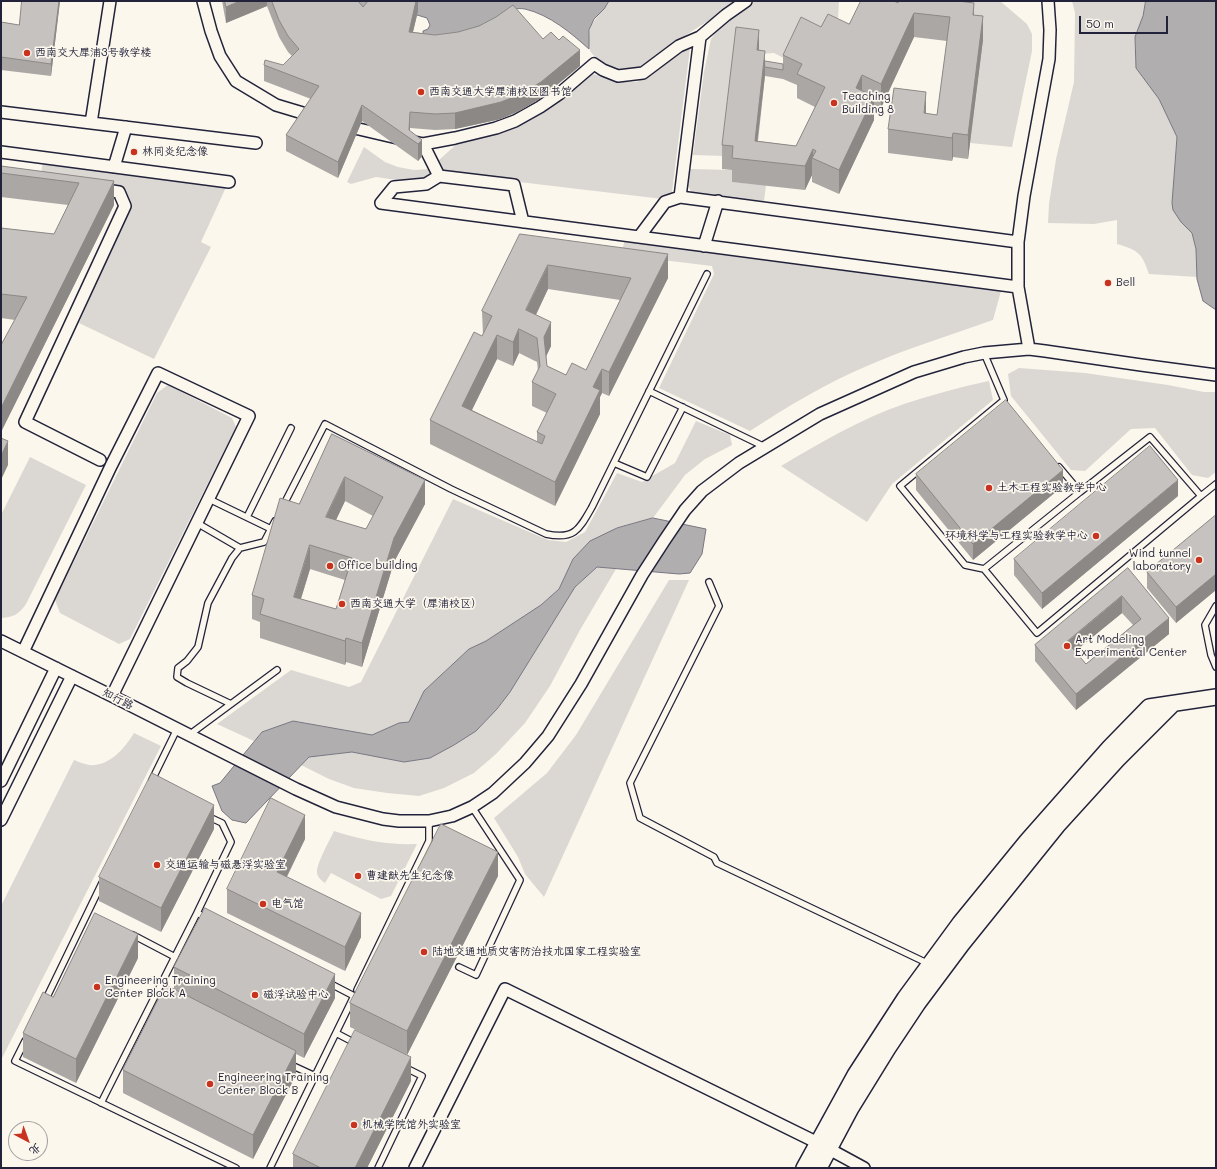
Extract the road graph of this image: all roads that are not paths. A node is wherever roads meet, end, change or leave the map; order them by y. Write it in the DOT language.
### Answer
graph roads {
  1 [pos="110,1"];
  2 [pos="203,1"];
  3 [pos="746,1"];
  4 [pos="1045,2"];
  5 [pos="700,37"];
  6 [pos="1,112"];
  7 [pos="324,120"];
  8 [pos="91,123"];
  9 [pos="338,124"];
  10 [pos="126,127"];
  11 [pos="256,143"];
  12 [pos="423,144"];
  13 [pos="1,152"];
  14 [pos="114,167"];
  15 [pos="439,176"];
  16 [pos="229,182"];
  17 [pos="89,188"];
  18 [pos="680,196"];
  19 [pos="718,201"];
  20 [pos="523,222"];
  21 [pos="639,237"];
  22 [pos="1018,242"];
  23 [pos="704,246"];
  24 [pos="707,274"];
  25 [pos="1018,287"];
  26 [pos="1029,349"];
  27 [pos="984,353"];
  28 [pos="1216,375"];
  29 [pos="649,391"];
  30 [pos="1004,400"];
  31 [pos="1008,406"];
  32 [pos="683,407"];
  33 [pos="291,428"];
  34 [pos="765,447"];
  35 [pos="100,460"];
  36 [pos="1056,463"];
  37 [pos="614,464"];
  38 [pos="1216,484"];
  39 [pos="1080,492"];
  40 [pos="1202,496"];
  41 [pos="209,499"];
  42 [pos="247,518"];
  43 [pos="197,523"];
  44 [pos="271,529"];
  45 [pos="240,548"];
  46 [pos="984,569"];
  47 [pos="709,582"];
  48 [pos="1216,606"];
  49 [pos="1,641"];
  50 [pos="23,652"];
  51 [pos="1216,667"];
  52 [pos="56,668"];
  53 [pos="278,670"];
  54 [pos="72,676"];
  55 [pos="112,696"];
  56 [pos="1216,698"];
  57 [pos="231,704"];
  58 [pos="1173,704"];
  59 [pos="177,729"];
  60 [pos="189,734"];
  61 [pos="1,781"];
  62 [pos="149,786"];
  63 [pos="472,807"];
  64 [pos="202,813"];
  65 [pos="1,820"];
  66 [pos="429,821"];
  67 [pos="105,876"];
  68 [pos="88,911"];
  69 [pos="197,913"];
  70 [pos="95,915"];
  71 [pos="211,920"];
  72 [pos="128,932"];
  73 [pos="175,957"];
  74 [pos="930,965"];
  75 [pos="459,967"];
  76 [pos="326,982"];
  77 [pos="354,996"];
  78 [pos="155,997"];
  79 [pos="162,1001"];
  80 [pos="41,1009"];
  81 [pos="336,1033"];
  82 [pos="27,1037"];
  83 [pos="362,1046"];
  84 [pos="287,1062"];
  85 [pos="396,1063"];
  86 [pos="315,1076"];
  87 [pos="101,1103"];
  88 [pos="823,1146"];
  89 [pos="236,1168"];
  90 [pos="270,1168"];
  91 [pos="378,1168"];
  92 [pos="415,1168"];
  93 [pos="804,1168"];
  94 [pos="819,1168"];
  95 [pos="864,1168"];
  1 -- 8 [label="street"];
  2 -- 7 [label="street"];
  3 -- 5 [label="street"];
  4 -- 22 [label="street"];
  5 -- 12 [label="street"];
  5 -- 18 [label="street"];
  6 -- 8 [label="street"];
  8 -- 10 [label="street"];
  9 -- 12 [label="street"];
  10 -- 11 [label="street"];
  10 -- 14 [label="street"];
  12 -- 15 [label="street"];
  13 -- 14 [label="street"];
  14 -- 16 [label="street"];
  15 -- 20 [label="street"];
  15 -- 20 [label="street"];
  17 -- 35 [label="street"];
  18 -- 19 [label="street"];
  18 -- 21 [label="street"];
  19 -- 22 [label="street"];
  19 -- 23 [label="street"];
  20 -- 21 [label="street"];
  21 -- 23 [label="street"];
  22 -- 25 [label="street"];
  23 -- 25 [label="street"];
  24 -- 29 [label="lane"];
  25 -- 26 [label="street"];
  26 -- 27 [label="street, 知行路"];
  26 -- 28 [label="street, 知行路"];
  27 -- 30 [label="lane"];
  27 -- 34 [label="street, 知行路"];
  29 -- 32 [label="lane"];
  29 -- 37 [label="lane"];
  30 -- 31 [label="lane"];
  30 -- 46 [label="lane"];
  32 -- 34 [label="lane"];
  32 -- 37 [label="lane"];
  33 -- 42 [label="lane"];
  34 -- 63 [label="street, 知行路"];
  36 -- 39 [label="lane"];
  37 -- 44 [label="lane"];
  38 -- 40 [label="lane"];
  39 -- 40 [label="lane"];
  39 -- 46 [label="lane"];
  40 -- 46 [label="lane"];
  41 -- 42 [label="lane"];
  41 -- 43 [label="street"];
  41 -- 50 [label="street"];
  42 -- 44 [label="lane"];
  43 -- 45 [label="lane"];
  43 -- 55 [label="street"];
  44 -- 45 [label="lane"];
  45 -- 57 [label="lane"];
  47 -- 74 [label="lane"];
  48 -- 51 [label="lane"];
  49 -- 50 [label="street, 知行路"];
  50 -- 52 [label="street, 知行路"];
  52 -- 54 [label="street, 知行路"];
  52 -- 61 [label="street"];
  53 -- 57 [label="lane"];
  54 -- 55 [label="street, 知行路"];
  54 -- 65 [label="street"];
  55 -- 59 [label="street, 知行路"];
  56 -- 58 [label="street"];
  57 -- 60 [label="lane"];
  58 -- 74 [label="street"];
  58 -- 88 [label="street"];
  59 -- 60 [label="street, 知行路"];
  59 -- 62 [label="lane"];
  60 -- 66 [label="street, 知行路"];
  63 -- 66 [label="street, 知行路"];
  63 -- 75 [label="lane"];
  64 -- 69 [label="lane"];
  66 -- 77 [label="lane"];
  67 -- 68 [label="lane"];
  68 -- 70 [label="lane"];
  68 -- 80 [label="lane"];
  69 -- 71 [label="lane"];
  69 -- 73 [label="lane"];
  72 -- 73 [label="lane"];
  73 -- 78 [label="lane"];
  74 -- 88 [label="street"];
  76 -- 77 [label="lane"];
  77 -- 81 [label="lane"];
  78 -- 79 [label="lane"];
  78 -- 87 [label="lane"];
  81 -- 83 [label="lane"];
  81 -- 86 [label="lane"];
  82 -- 87 [label="lane"];
  84 -- 86 [label="lane"];
  85 -- 91 [label="lane"];
  86 -- 90 [label="lane"];
  87 -- 89 [label="lane"];
  88 -- 92 [label="street"];
  88 -- 93 [label="street"];
  88 -- 94 [label="street"];
  88 -- 95 [label="street"];
}
